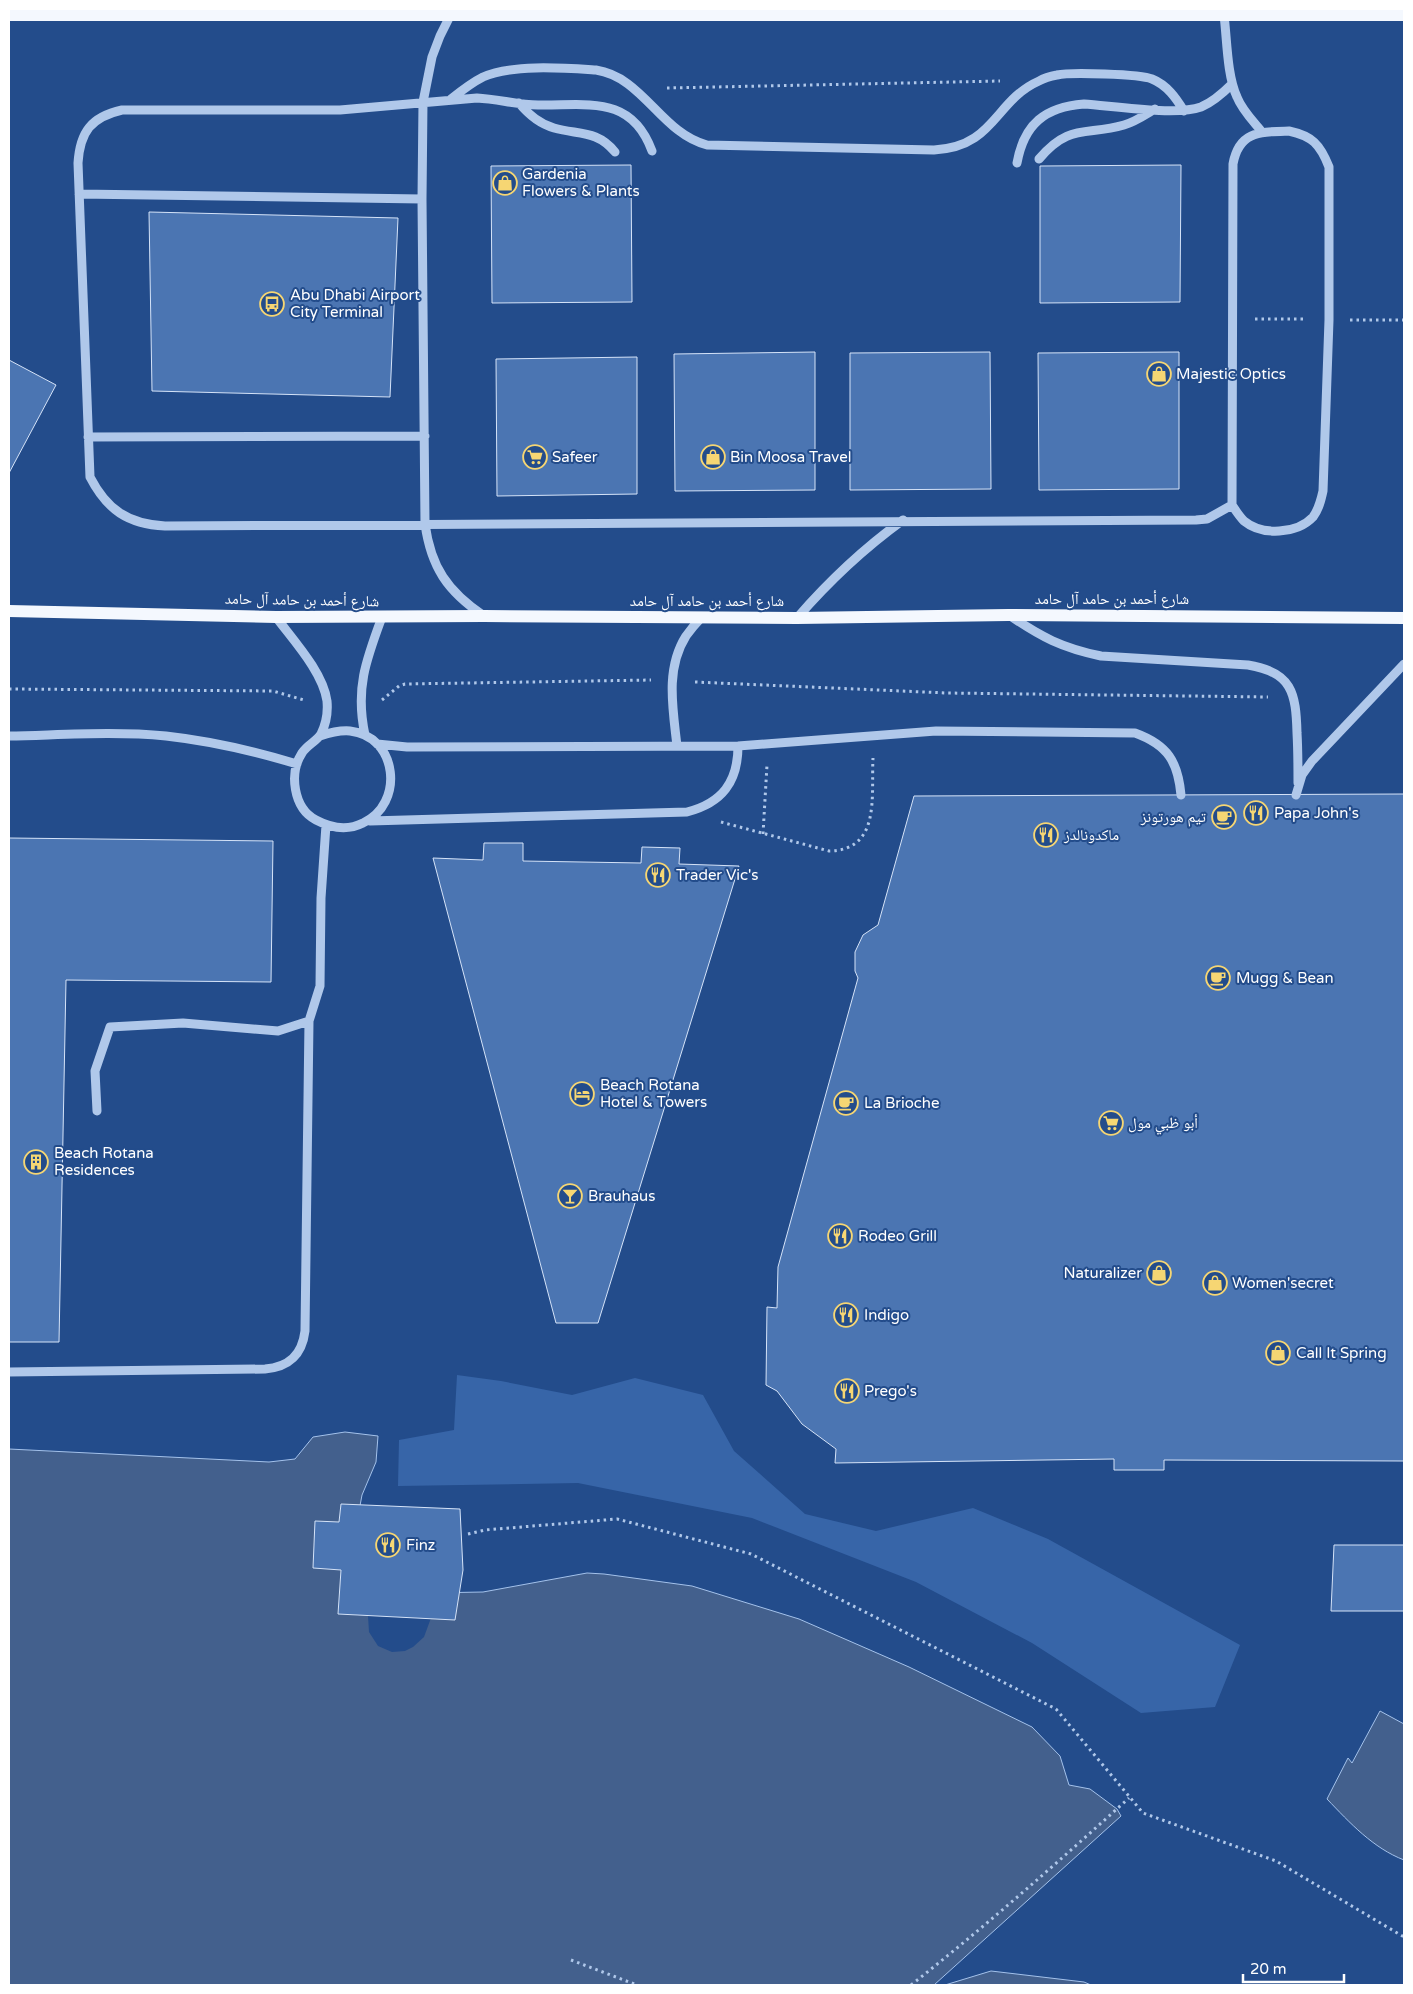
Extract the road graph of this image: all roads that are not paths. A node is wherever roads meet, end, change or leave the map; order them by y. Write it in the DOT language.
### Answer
graph roads {
  1 [pos="100,9"];
  2 [pos="307,12"];
  3 [pos="986,12"];
  4 [pos="1330,12"];
  5 [pos="9,15"];
  6 [pos="127,15"];
  7 [pos="1224,15"];
  8 [pos="1404,15"];
  9 [pos="450,16"];
  10 [pos="1232,84"];
  11 [pos="451,99"];
  12 [pos="423,102"];
  13 [pos="519,103"];
  14 [pos="1155,109"];
  15 [pos="1184,111"];
  16 [pos="1262,132"];
  17 [pos="652,150"];
  18 [pos="615,152"];
  19 [pos="1039,159"];
  20 [pos="1017,163"];
  21 [pos="79,194"];
  22 [pos="422,199"];
  23 [pos="425,436"];
  24 [pos="88,437"];
  25 [pos="1232,505"];
  26 [pos="903,520"];
  27 [pos="425,524"];
  28 [pos="9,611"];
  29 [pos="1008,615"];
  30 [pos="484,616"];
  31 [pos="276,617"];
  32 [pos="382,617"];
  33 [pos="701,618"];
  34 [pos="797,618"];
  35 [pos="1404,618"];
  36 [pos="1404,664"];
  37 [pos="365,735"];
  38 [pos="9,736"];
  39 [pos="320,736"];
  40 [pos="377,744"];
  41 [pos="677,746"];
  42 [pos="738,746"];
  43 [pos="297,764"];
  44 [pos="1298,783"];
  45 [pos="1181,795"];
  46 [pos="1296,795"];
  47 [pos="370,820"];
  48 [pos="326,825"];
  49 [pos="309,1021"];
  50 [pos="97,1111"];
  51 [pos="9,1372"];
  1 -- 6 [label="main road"];
  2 -- 6 [label="main road"];
  2 -- 9 [label="main road"];
  3 -- 7 [label="main road"];
  3 -- 9 [label="main road"];
  4 -- 7 [label="main road"];
  4 -- 8 [label="main road"];
  5 -- 6 [label="main road"];
  7 -- 10 [label="lane"];
  9 -- 12 [label="lane"];
  10 -- 15 [label="lane"];
  10 -- 16 [label="lane"];
  11 -- 12 [label="lane"];
  11 -- 13 [label="lane"];
  11 -- 15 [label="lane"];
  12 -- 21 [label="lane"];
  12 -- 22 [label="lane"];
  13 -- 17 [label="lane"];
  13 -- 18 [label="lane"];
  14 -- 15 [label="lane"];
  14 -- 19 [label="lane"];
  14 -- 20 [label="lane"];
  16 -- 25 [label="lane"];
  16 -- 25 [label="lane"];
  21 -- 22 [label="lane"];
  21 -- 24 [label="lane"];
  22 -- 23 [label="lane"];
  23 -- 24 [label="lane"];
  23 -- 27 [label="lane"];
  24 -- 27 [label="lane"];
  25 -- 26 [label="lane"];
  26 -- 27 [label="lane"];
  26 -- 34 [label="lane"];
  27 -- 30 [label="lane"];
  28 -- 31 [label="main road, شارع أحمد بن حامد آل حامد"];
  29 -- 34 [label="main road, شارع أحمد بن حامد آل حامد"];
  29 -- 35 [label="main road, شارع أحمد بن حامد آل حامد"];
  29 -- 44 [label="lane"];
  30 -- 32 [label="main road, شارع أحمد بن حامد آل حامد"];
  30 -- 33 [label="main road, شارع أحمد بن حامد آل حامد"];
  31 -- 32 [label="main road, شارع أحمد بن حامد آل حامد"];
  31 -- 39 [label="lane"];
  32 -- 37 [label="lane"];
  33 -- 34 [label="main road, شارع أحمد بن حامد آل حامد"];
  33 -- 41 [label="lane"];
  36 -- 44 [label="lane"];
  37 -- 39 [label="lane"];
  37 -- 40 [label="lane"];
  38 -- 43 [label="lane"];
  39 -- 43 [label="lane"];
  40 -- 41 [label="lane"];
  40 -- 47 [label="lane"];
  41 -- 42 [label="lane"];
  42 -- 45 [label="lane"];
  42 -- 47 [label="lane"];
  43 -- 48 [label="lane"];
  44 -- 46 [label="lane"];
  47 -- 48 [label="lane"];
  48 -- 49 [label="lane"];
  49 -- 50 [label="lane"];
  49 -- 51 [label="lane"];
}
